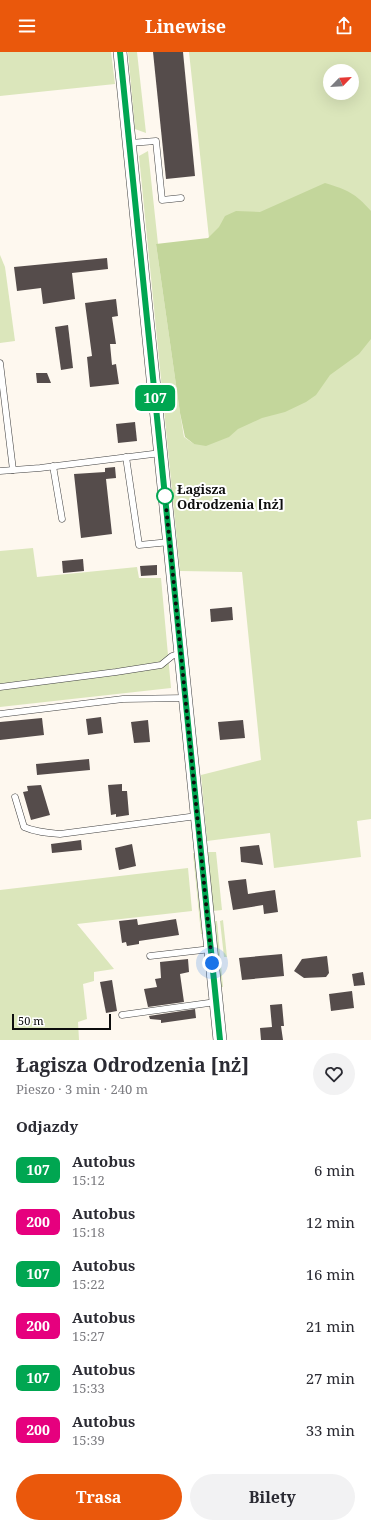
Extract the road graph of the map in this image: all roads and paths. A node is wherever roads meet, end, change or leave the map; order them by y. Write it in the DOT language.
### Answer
graph roads {
  1 [pos="120,52"];
  2 [pos="130,144"];
  3 [pos="181,198"];
  4 [pos="0,363"];
  5 [pos="161,453"];
  6 [pos="126,457"];
  7 [pos="53,466"];
  8 [pos="13,470"];
  9 [pos="0,471"];
  10 [pos="62,519"];
  11 [pos="170,542"];
  12 [pos="181,653"];
  13 [pos="0,687"];
  14 [pos="186,698"];
  15 [pos="0,714"];
  16 [pos="15,797"];
  17 [pos="197,816"];
  18 [pos="211,949"];
  19 [pos="150,956"];
  20 [pos="216,1002"];
  21 [pos="122,1016"];
  22 [pos="220,1040"];
  1 -- 2 [label="street"];
  2 -- 3 [label="lane"];
  2 -- 5 [label="street"];
  4 -- 8 [label="lane"];
  5 -- 6 [label="lane"];
  5 -- 11 [label="street"];
  6 -- 7 [label="lane"];
  6 -- 11 [label="lane"];
  7 -- 8 [label="lane"];
  7 -- 10 [label="lane"];
  8 -- 9 [label="lane"];
  11 -- 12 [label="street"];
  12 -- 13 [label="lane"];
  12 -- 14 [label="street"];
  14 -- 15 [label="lane"];
  14 -- 17 [label="street"];
  16 -- 17 [label="lane"];
  17 -- 18 [label="street"];
  18 -- 19 [label="lane"];
  18 -- 20 [label="street"];
  20 -- 21 [label="lane"];
  20 -- 22 [label="street"];
}
